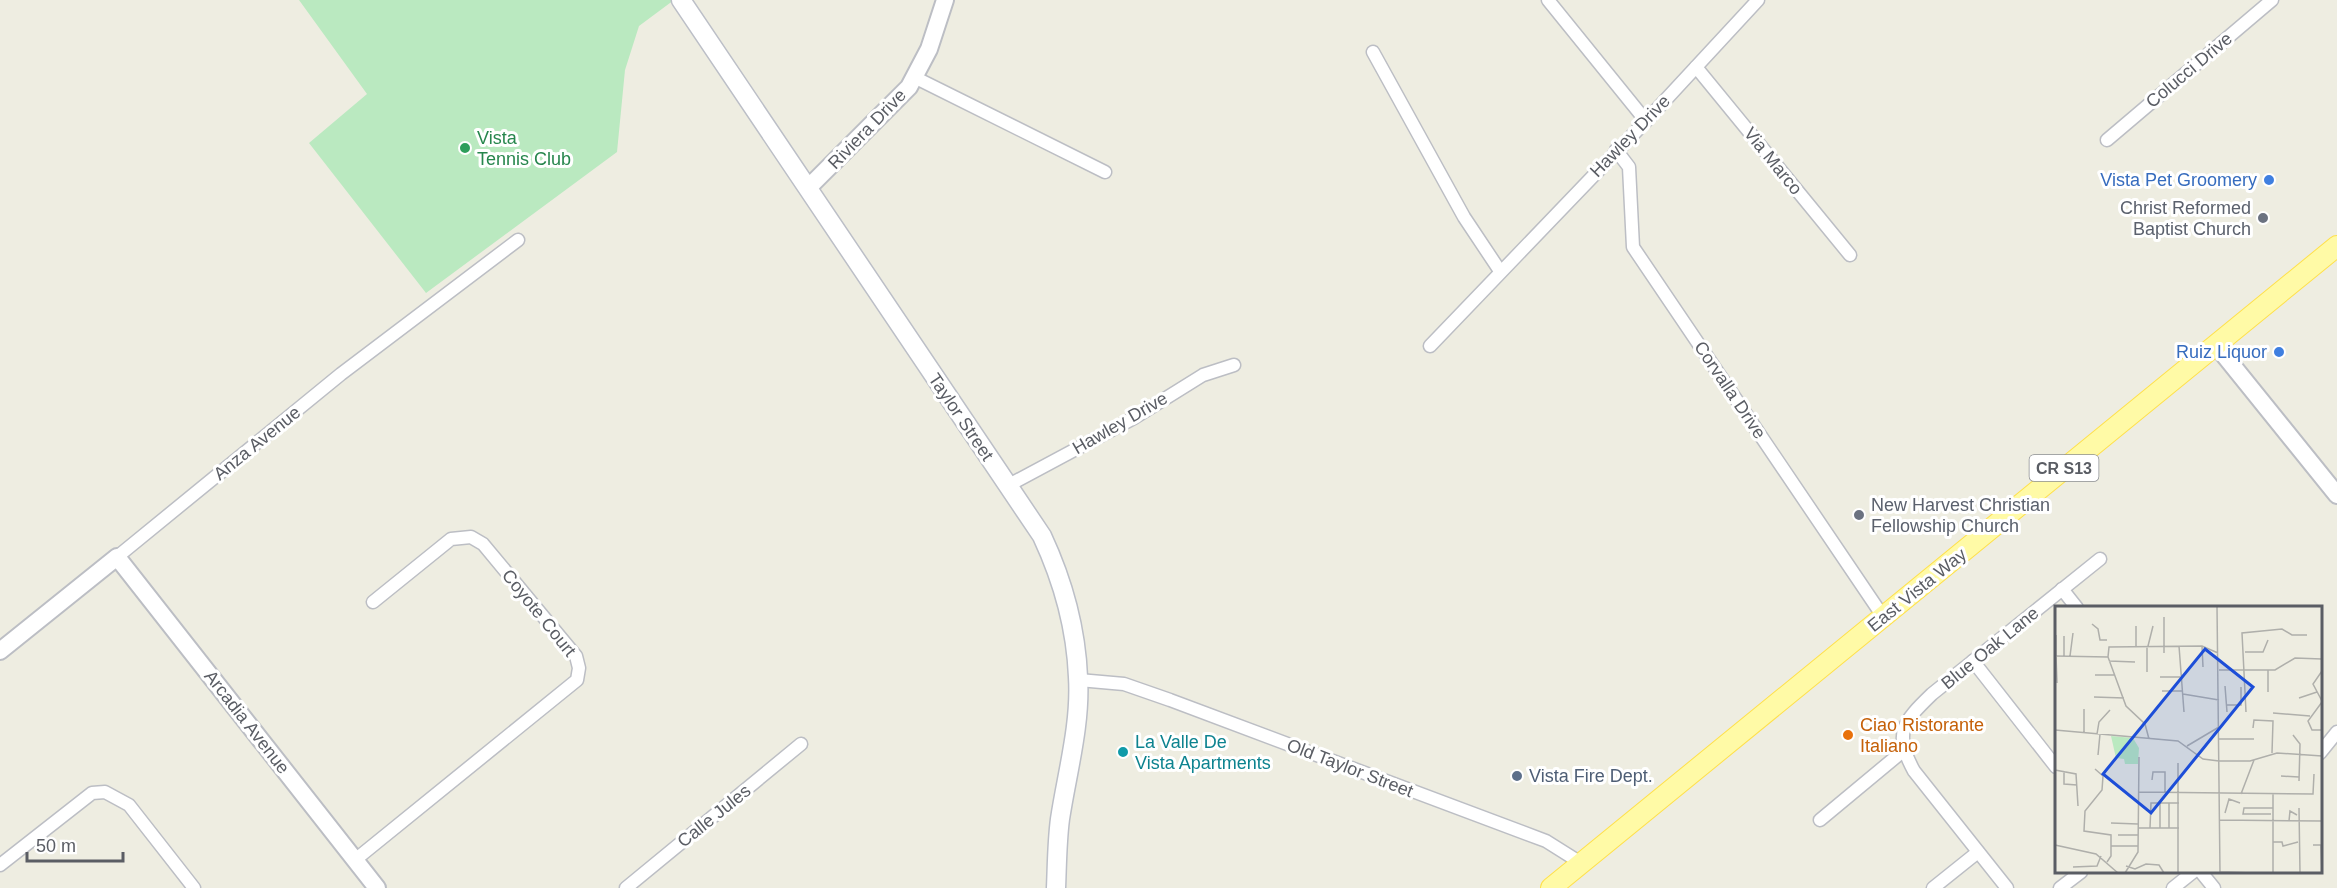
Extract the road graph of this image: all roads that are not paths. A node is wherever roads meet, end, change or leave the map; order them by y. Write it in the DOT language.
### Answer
graph roads {
  1 [pos="681,0"];
  2 [pos="945,0"];
  3 [pos="1548,0"];
  4 [pos="1758,0"];
  5 [pos="2272,0"];
  6 [pos="1373,52"];
  7 [pos="1696,68"];
  8 [pos="914,77"];
  9 [pos="1646,121"];
  10 [pos="2107,140"];
  11 [pos="1616,150"];
  12 [pos="1105,172"];
  13 [pos="809,187"];
  14 [pos="518,240"];
  15 [pos="2337,246"];
  16 [pos="1850,255"];
  17 [pos="1500,271"];
  18 [pos="1430,345"];
  19 [pos="2216,345"];
  20 [pos="1234,365"];
  21 [pos="1007,486"];
  22 [pos="2337,495"];
  23 [pos="117,557"];
  24 [pos="2100,559"];
  25 [pos="2062,589"];
  26 [pos="373,602"];
  27 [pos="2075,606"];
  28 [pos="1884,618"];
  29 [pos="0,651"];
  30 [pos="1973,661"];
  31 [pos="1078,680"];
  32 [pos="2337,732"];
  33 [pos="801,744"];
  34 [pos="1903,751"];
  35 [pos="2322,751"];
  36 [pos="2055,766"];
  37 [pos="1820,820"];
  38 [pos="1978,852"];
  39 [pos="355,860"];
  40 [pos="1581,862"];
  41 [pos="0,865"];
  42 [pos="2080,873"];
  43 [pos="2192,873"];
  44 [pos="2202,873"];
  45 [pos="193,888"];
  46 [pos="377,888"];
  47 [pos="626,888"];
  48 [pos="1056,888"];
  49 [pos="1551,888"];
  50 [pos="1933,888"];
  51 [pos="2007,888"];
  52 [pos="2060,888"];
  53 [pos="2173,888"];
  54 [pos="2214,888"];
  1 -- 13 [label="main road, Taylor Street"];
  2 -- 8 [label="street, Riviera Drive"];
  3 -- 9 [label="street"];
  4 -- 7 [label="street, Hawley Drive"];
  5 -- 10 [label="street, Colucci Drive"];
  6 -- 17 [label="street"];
  7 -- 9 [label="street, Hawley Drive"];
  7 -- 16 [label="street, Via Marco"];
  8 -- 12 [label="street"];
  8 -- 13 [label="street, Riviera Drive"];
  9 -- 11 [label="street, Hawley Drive"];
  11 -- 17 [label="street, Hawley Drive"];
  11 -- 28 [label="street, Corvalla Drive"];
  13 -- 21 [label="main road, Taylor Street"];
  14 -- 23 [label="street, Anza Avenue"];
  15 -- 19 [label="main road, East Vista Way / CR S13"];
  17 -- 18 [label="street, Hawley Drive"];
  19 -- 22 [label="street"];
  19 -- 28 [label="main road, East Vista Way / CR S13"];
  20 -- 21 [label="street, Hawley Drive"];
  21 -- 31 [label="main road, Taylor Street"];
  23 -- 29 [label="street, Anza Avenue"];
  23 -- 39 [label="street, Arcadia Avenue"];
  24 -- 25 [label="street, Blue Oak Lane"];
  25 -- 27 [label="street"];
  25 -- 30 [label="street, Blue Oak Lane"];
  26 -- 39 [label="street, Coyote Court"];
  28 -- 40 [label="main road, East Vista Way / CR S13"];
  30 -- 34 [label="street, Blue Oak Lane"];
  30 -- 36 [label="street"];
  31 -- 40 [label="street, Old Taylor Street"];
  31 -- 48 [label="main road, Taylor Street"];
  32 -- 35 [label="street"];
  33 -- 47 [label="street, Calle Jules"];
  34 -- 37 [label="street"];
  34 -- 38 [label="street"];
  38 -- 50 [label="street"];
  38 -- 51 [label="street"];
  39 -- 46 [label="street, Arcadia Avenue"];
  40 -- 49 [label="main road, East Vista Way / CR S13"];
  41 -- 45 [label="street"];
  42 -- 52 [label="street"];
  43 -- 53 [label="street"];
  44 -- 54 [label="street"];
}
